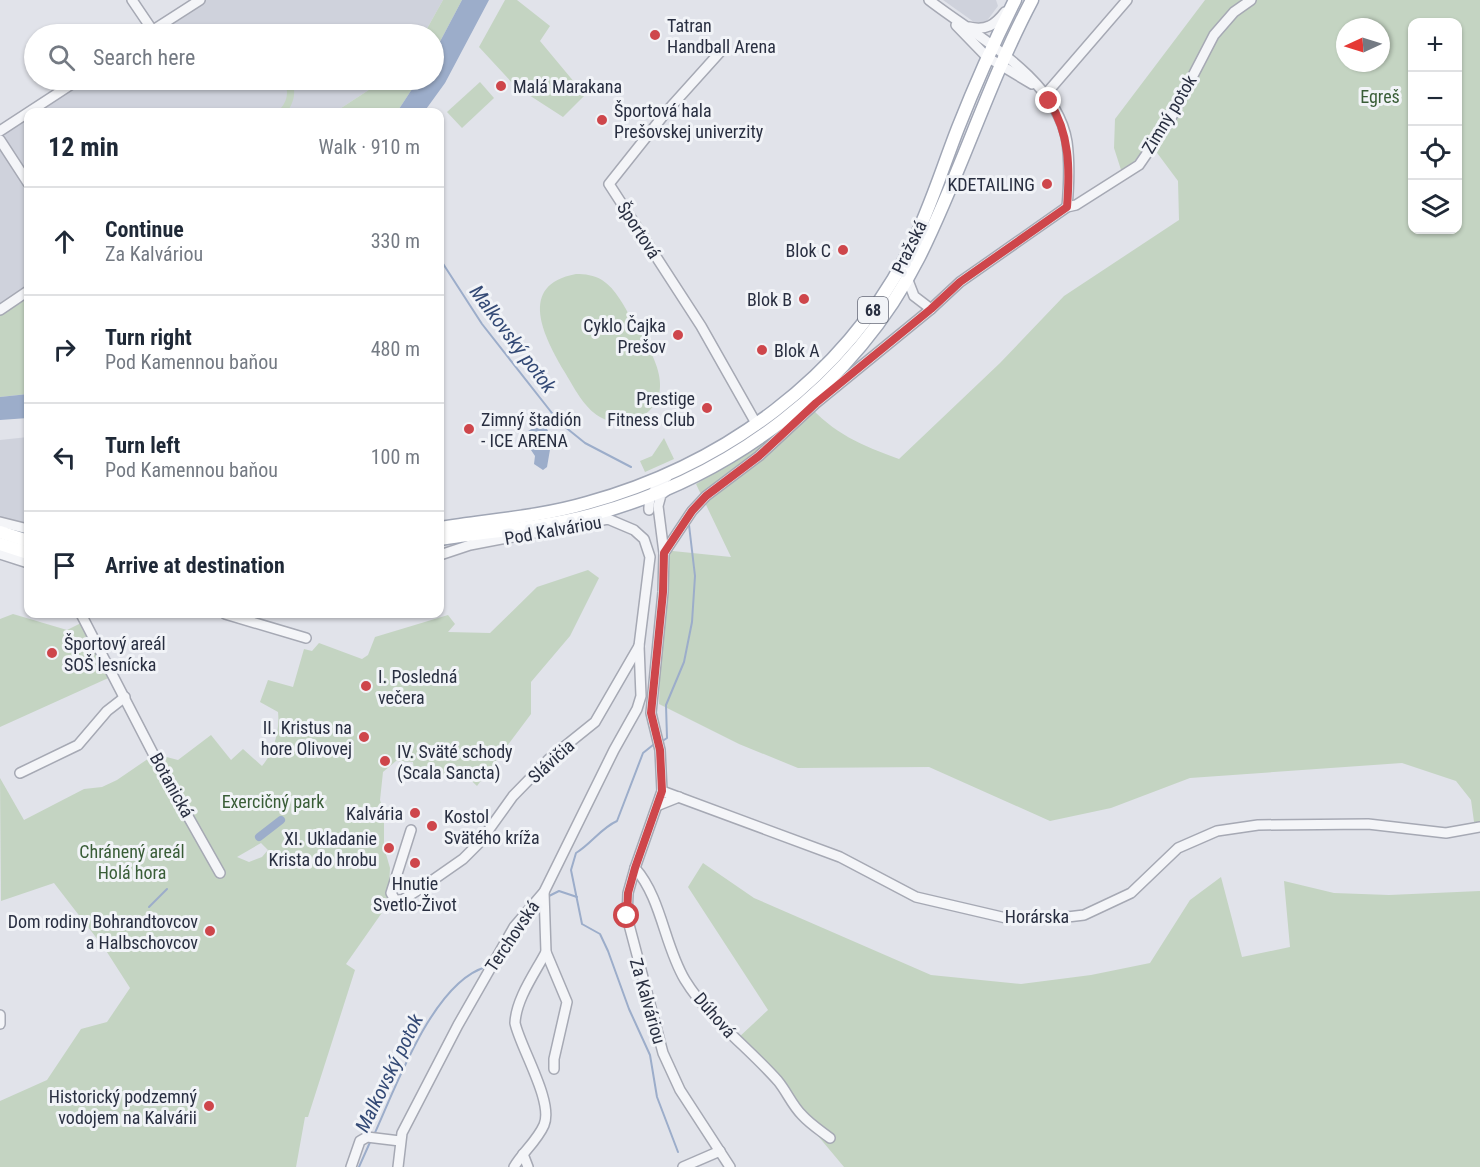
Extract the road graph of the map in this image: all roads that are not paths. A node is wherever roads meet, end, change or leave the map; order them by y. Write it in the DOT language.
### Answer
graph roads {
  1 [pos="132,0"];
  2 [pos="200,0"];
  3 [pos="1014,0"];
  4 [pos="1032,0"];
  5 [pos="1127,0"];
  6 [pos="1251,0"];
  7 [pos="932,2"];
  8 [pos="145,24"];
  9 [pos="164,24"];
  10 [pos="963,25"];
  11 [pos="721,51"];
  12 [pos="986,51"];
  13 [pos="1002,61"];
  14 [pos="1018,78"];
  15 [pos="1037,86"];
  16 [pos="62,90"];
  17 [pos="1045,95"];
  18 [pos="34,108"];
  19 [pos="24,115"];
  20 [pos="0,130"];
  21 [pos="0,140"];
  22 [pos="963,158"];
  23 [pos="24,177"];
  24 [pos="1067,207"];
  25 [pos="908,278"];
  26 [pos="24,294"];
  27 [pos="914,296"];
  28 [pos="894,298"];
  29 [pos="931,309"];
  30 [pos="0,310"];
  31 [pos="757,425"];
  32 [pos="675,471"];
  33 [pos="632,488"];
  34 [pos="652,504"];
  35 [pos="0,522"];
  36 [pos="658,523"];
  37 [pos="444,527"];
  38 [pos="24,528"];
  39 [pos="0,532"];
  40 [pos="675,536"];
  41 [pos="444,538"];
  42 [pos="24,540"];
  43 [pos="0,544"];
  44 [pos="24,552"];
  45 [pos="664,553"];
  46 [pos="0,554"];
  47 [pos="444,554"];
  48 [pos="650,557"];
  49 [pos="24,562"];
  50 [pos="83,618"];
  51 [pos="238,618"];
  52 [pos="306,638"];
  53 [pos="639,646"];
  54 [pos="125,697"];
  55 [pos="638,709"];
  56 [pos="651,713"];
  57 [pos="20,773"];
  58 [pos="662,791"];
  59 [pos="679,797"];
  60 [pos="659,805"];
  61 [pos="1480,827"];
  62 [pos="411,830"];
  63 [pos="635,868"];
  64 [pos="220,873"];
  65 [pos="545,898"];
  66 [pos="546,952"];
  67 [pos="554,1069"];
  68 [pos="830,1138"];
  69 [pos="400,1141"];
  70 [pos="720,1151"];
  71 [pos="523,1154"];
  72 [pos="516,1165"];
  73 [pos="351,1167"];
  74 [pos="398,1167"];
  75 [pos="528,1167"];
  76 [pos="683,1167"];
  77 [pos="730,1167"];
  1 -- 8 [label="street"];
  2 -- 9 [label="street"];
  3 -- 10 [label="street"];
  3 -- 12 [label="main road, Pražská / 68"];
  4 -- 13 [label="main road, Pražská / 68"];
  5 -- 17 [label="street"];
  6 -- 24 [label="street, Zimný potok"];
  7 -- 10 [label="street"];
  7 -- 12 [label="street"];
  10 -- 12 [label="street"];
  11 -- 31 [label="street, Športová"];
  12 -- 13 [label="street"];
  12 -- 31 [label="main road, Pražská / 68"];
  13 -- 14 [label="street"];
  13 -- 15 [label="street"];
  13 -- 22 [label="main road, Pražská / 68"];
  14 -- 15 [label="street"];
  14 -- 22 [label="street, Pražská"];
  15 -- 17 [label="street"];
  16 -- 18 [label="street"];
  17 -- 24 [label="street"];
  19 -- 20 [label="street"];
  21 -- 23 [label="street"];
  22 -- 25 [label="main road, Pražská / 68"];
  24 -- 29 [label="street, Zimný potok"];
  25 -- 27 [label="street"];
  25 -- 28 [label="main road, Pražská / 68"];
  26 -- 30 [label="street"];
  27 -- 28 [label="street"];
  27 -- 29 [label="street"];
  28 -- 34 [label="main road, Pražská / 68"];
  29 -- 40 [label="street, Zimný potok"];
  31 -- 32 [label="main road, Pražská / 68"];
  32 -- 33 [label="main road, Pražská / 68"];
  32 -- 34 [label="street"];
  33 -- 34 [label="street"];
  33 -- 37 [label="main road, Pod Kalváriou / 68"];
  34 -- 36 [label="street, Za Kalváriou"];
  34 -- 41 [label="main road, Pod Kalváriou / 68"];
  35 -- 38 [label="street"];
  36 -- 40 [label="street"];
  36 -- 45 [label="street, Za Kalváriou"];
  39 -- 42 [label="main road"];
  40 -- 45 [label="street, Zimný potok"];
  43 -- 44 [label="main road"];
  45 -- 48 [label="street"];
  45 -- 56 [label="street, Za Kalváriou"];
  46 -- 49 [label="street"];
  47 -- 48 [label="street, Pod Kalváriou"];
  48 -- 53 [label="street, Slávičia"];
  50 -- 54 [label="street, Botanická"];
  51 -- 52 [label="street"];
  53 -- 55 [label="street, Terchovská"];
  53 -- 62 [label="street, Slávičia"];
  54 -- 57 [label="street"];
  54 -- 64 [label="street, Botanická"];
  55 -- 56 [label="street"];
  55 -- 65 [label="street, Terchovská"];
  56 -- 58 [label="street, Za Kalváriou"];
  58 -- 59 [label="street, Horárska"];
  58 -- 63 [label="street, Za Kalváriou"];
  59 -- 60 [label="street"];
  59 -- 61 [label="street, Horárska"];
  63 -- 68 [label="street, Dúhová"];
  63 -- 70 [label="street, Za Kalváriou"];
  65 -- 66 [label="street"];
  65 -- 69 [label="street, Terchovská"];
  66 -- 67 [label="street"];
  66 -- 71 [label="street"];
  69 -- 73 [label="street"];
  69 -- 74 [label="street, Terchovská"];
  70 -- 76 [label="street"];
  70 -- 77 [label="street, Za Kalváriou"];
  71 -- 72 [label="street"];
  71 -- 75 [label="street"];
}
